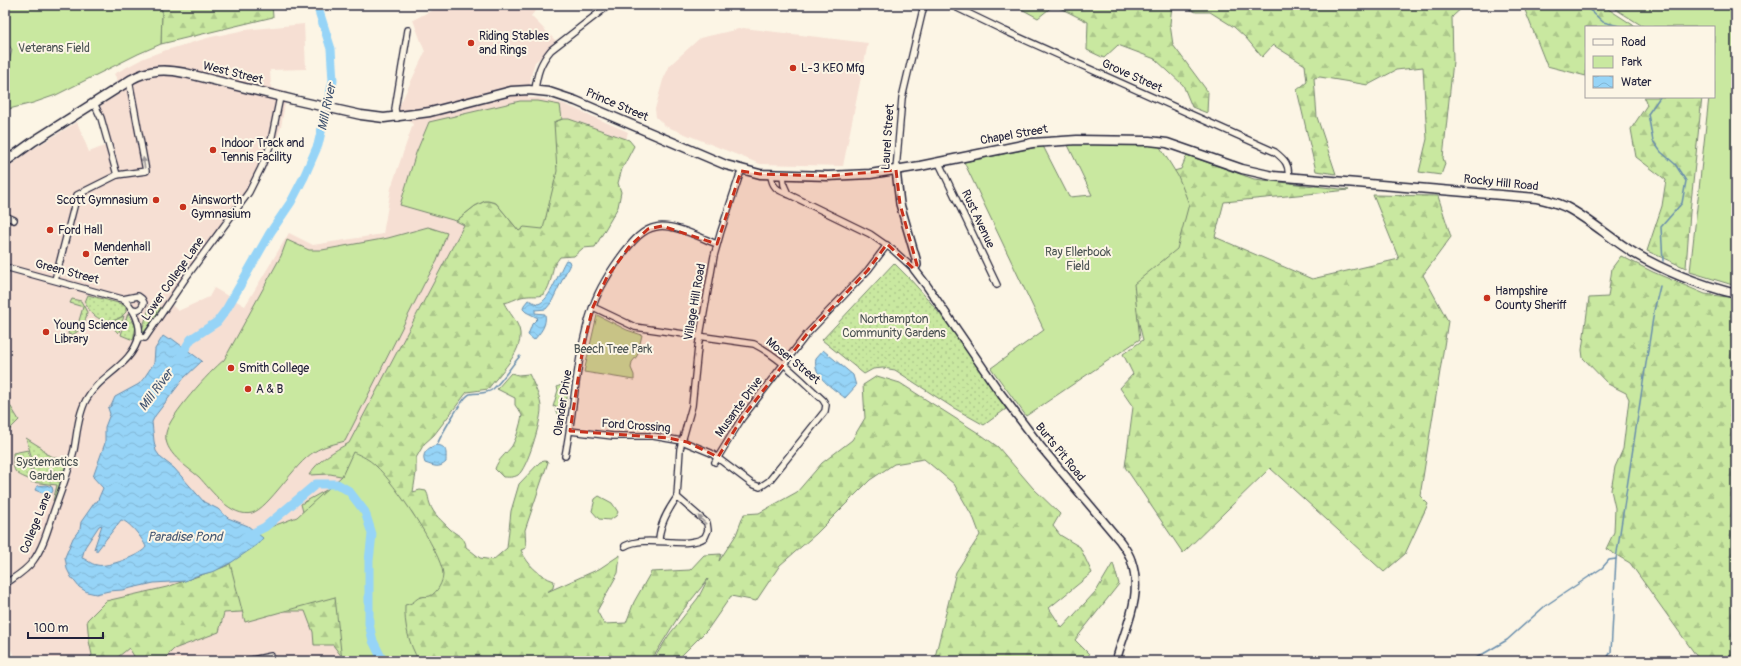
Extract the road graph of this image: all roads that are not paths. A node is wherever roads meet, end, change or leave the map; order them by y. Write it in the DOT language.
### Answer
graph roads {
  1 [pos="608,5"];
  2 [pos="924,5"];
  3 [pos="951,5"];
  4 [pos="408,30"];
  5 [pos="129,80"];
  6 [pos="535,90"];
  7 [pos="280,97"];
  8 [pos="478,100"];
  9 [pos="94,103"];
  10 [pos="397,118"];
  11 [pos="5,162"];
  12 [pos="939,162"];
  13 [pos="740,170"];
  14 [pos="896,170"];
  15 [pos="117,175"];
  16 [pos="771,175"];
  17 [pos="783,175"];
  18 [pos="1288,178"];
  19 [pos="788,194"];
  20 [pos="5,216"];
  21 [pos="14,220"];
  22 [pos="717,244"];
  23 [pos="887,245"];
  24 [pos="5,267"];
  25 [pos="914,269"];
  26 [pos="55,280"];
  27 [pos="997,285"];
  28 [pos="1736,294"];
  29 [pos="123,300"];
  30 [pos="593,306"];
  31 [pos="132,309"];
  32 [pos="138,337"];
  33 [pos="699,338"];
  34 [pos="784,365"];
  35 [pos="570,431"];
  36 [pos="682,441"];
  37 [pos="565,456"];
  38 [pos="716,460"];
  39 [pos="760,487"];
  40 [pos="677,497"];
  41 [pos="659,541"];
  42 [pos="625,546"];
  43 [pos="5,584"];
  44 [pos="271,656"];
  45 [pos="248,661"];
  46 [pos="1116,661"];
  1 -- 6 [label="street"];
  2 -- 14 [label="street, Laurel Street"];
  3 -- 18 [label="street, Grove Street"];
  4 -- 10 [label="street"];
  5 -- 7 [label="main road, West Street"];
  5 -- 9 [label="main road, West Street"];
  15 -- 5 [label="street, one-way"];
  6 -- 8 [label="main road, Prince Street"];
  6 -- 13 [label="main road, Prince Street"];
  7 -- 10 [label="main road, West Street"];
  7 -- 32 [label="street, Lower College Lane"];
  8 -- 10 [label="main road, West Street"];
  9 -- 11 [label="main road, West Street"];
  9 -- 15 [label="street"];
  12 -- 14 [label="main road, Chapel Street"];
  12 -- 18 [label="main road, Chapel Street"];
  12 -- 27 [label="street, Rust Avenue"];
  13 -- 16 [label="main road, Chapel Street"];
  13 -- 22 [label="street, Village Hill Road"];
  14 -- 17 [label="main road, Chapel Street"];
  14 -- 25 [label="street, Laurel Street"];
  15 -- 26 [label="street"];
  16 -- 17 [label="main road, Chapel Street"];
  16 -- 19 [label="street"];
  17 -- 19 [label="street"];
  18 -- 28 [label="main road, Rocky Hill Road"];
  19 -- 23 [label="street"];
  20 -- 21 [label="street"];
  22 -- 30 [label="street, Olander Drive"];
  22 -- 33 [label="street, Village Hill Road"];
  23 -- 25 [label="street"];
  23 -- 34 [label="street, Musante Drive"];
  24 -- 26 [label="street, Green Street"];
  25 -- 46 [label="street, Burts Pit Road"];
  26 -- 29 [label="street, Green Street"];
  29 -- 31 [label="street, Green Street"];
  29 -- 31 [label="street, Green Street"];
  30 -- 33 [label="street, Moser Street"];
  30 -- 35 [label="street, Olander Drive"];
  31 -- 32 [label="street, Green Street"];
  32 -- 43 [label="street, College Lane"];
  33 -- 34 [label="street, Moser Street"];
  33 -- 36 [label="street, Village Hill Road"];
  34 -- 38 [label="street, Musante Drive"];
  34 -- 39 [label="street, Moser Street"];
  35 -- 36 [label="street, Ford Crossing"];
  35 -- 37 [label="street, Olander Drive"];
  36 -- 38 [label="street, Ford Crossing"];
  36 -- 40 [label="street, Village Hill Road"];
  38 -- 39 [label="street, Ford Crossing"];
  40 -- 41 [label="street"];
  41 -- 40 [label="street, one-way"];
  41 -- 42 [label="street"];
  44 -- 45 [label="street"];
}
